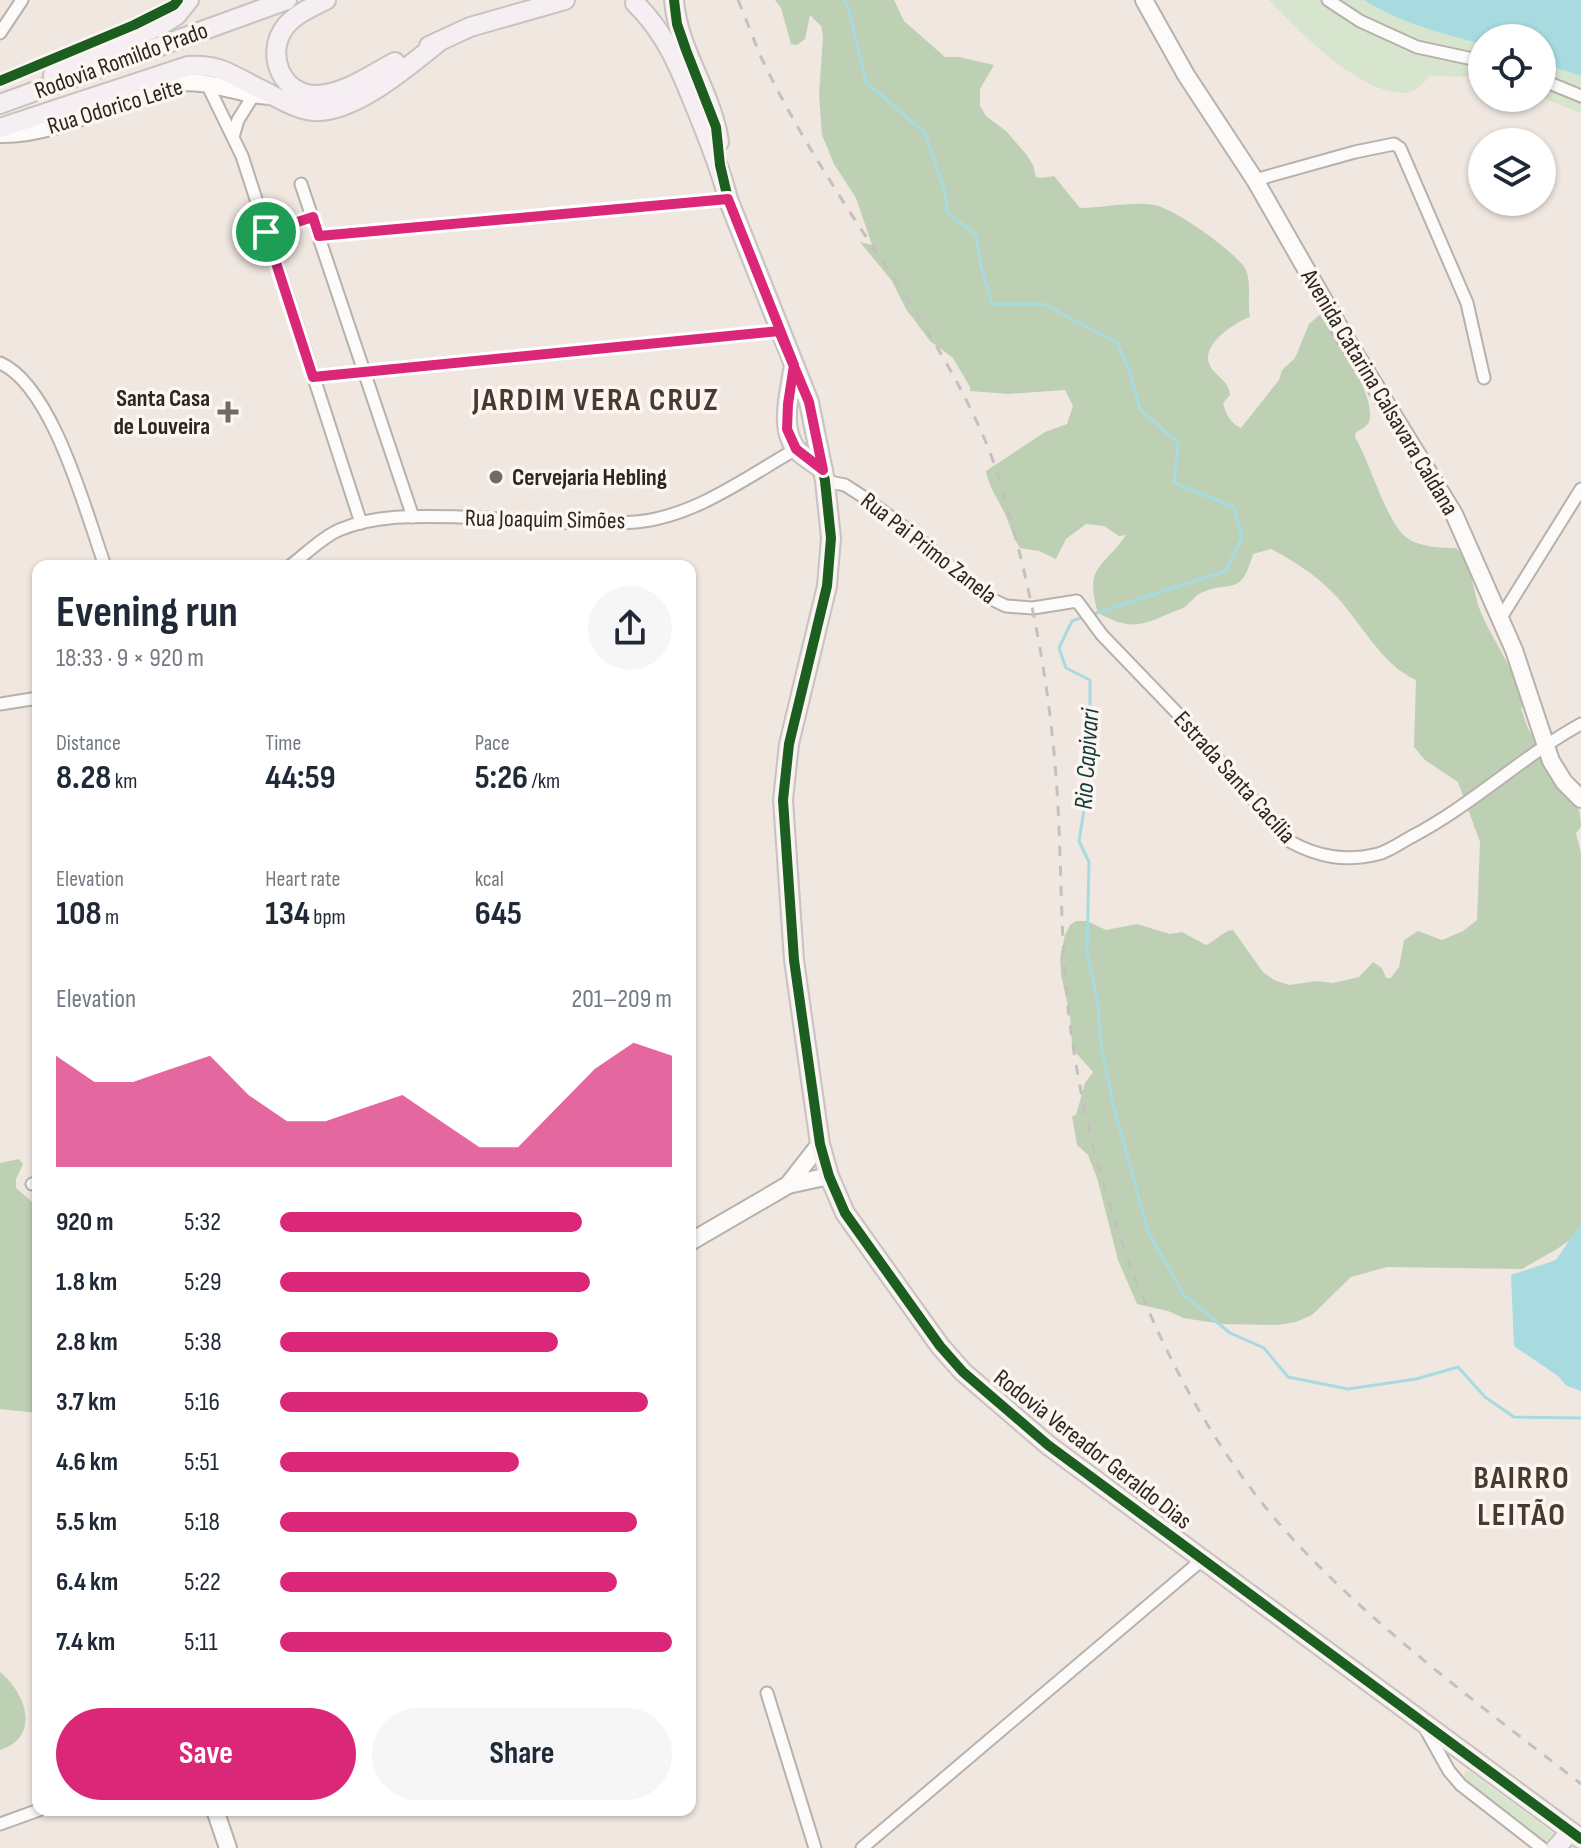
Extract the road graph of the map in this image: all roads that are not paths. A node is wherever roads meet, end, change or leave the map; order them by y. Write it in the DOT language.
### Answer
graph roads {
  1 [pos="22,0"];
  2 [pos="189,0"];
  3 [pos="249,0"];
  4 [pos="287,0"];
  5 [pos="326,0"];
  6 [pos="659,0"];
  7 [pos="674,0"];
  8 [pos="1144,0"];
  9 [pos="1328,0"];
  10 [pos="557,1"];
  11 [pos="632,1"];
  12 [pos="0,33"];
  13 [pos="440,41"];
  14 [pos="1468,58"];
  15 [pos="50,76"];
  16 [pos="207,84"];
  17 [pos="1556,86"];
  18 [pos="0,93"];
  19 [pos="253,96"];
  20 [pos="276,96"];
  21 [pos="1581,96"];
  22 [pos="0,104"];
  23 [pos="0,131"];
  24 [pos="233,137"];
  25 [pos="720,165"];
  26 [pos="1255,180"];
  27 [pos="301,184"];
  28 [pos="728,199"];
  29 [pos="313,217"];
  30 [pos="266,232"];
  31 [pos="319,236"];
  32 [pos="779,331"];
  33 [pos="0,363"];
  34 [pos="794,365"];
  35 [pos="364,370"];
  36 [pos="313,377"];
  37 [pos="1484,378"];
  38 [pos="809,402"];
  39 [pos="788,404"];
  40 [pos="817,436"];
  41 [pos="796,449"];
  42 [pos="824,476"];
  43 [pos="1581,489"];
  44 [pos="413,517"];
  45 [pos="361,523"];
  46 [pos="103,560"];
  47 [pos="298,560"];
  48 [pos="1033,608"];
  49 [pos="1500,619"];
  50 [pos="32,699"];
  51 [pos="0,704"];
  52 [pos="1581,724"];
  53 [pos="1545,743"];
  54 [pos="1581,799"];
  55 [pos="820,1144"];
  56 [pos="829,1176"];
  57 [pos="788,1185"];
  58 [pos="696,1239"];
  59 [pos="1203,1559"];
  60 [pos="767,1693"];
  61 [pos="1421,1720"];
  62 [pos="32,1813"];
  63 [pos="217,1816"];
  64 [pos="0,1824"];
  65 [pos="1575,1836"];
  66 [pos="228,1848"];
  67 [pos="815,1848"];
  68 [pos="862,1848"];
  69 [pos="1542,1848"];
  70 [pos="1556,1848"];
  1 -- 12 [label="street"];
  2 -- 15 [label="main road"];
  3 -- 15 [label="main road, Rodovia Romildo Prado"];
  4 -- 22 [label="main road, Rodovia Romildo Prado"];
  5 -- 13 [label="main road"];
  6 -- 11 [label="main road"];
  7 -- 25 [label="main road, Rodovia Vereador Geraldo Dias"];
  8 -- 26 [label="street, Avenida Catarina Calsavara Caldana"];
  9 -- 14 [label="street"];
  10 -- 13 [label="main road"];
  11 -- 25 [label="main road, Rodovia Vereador Geraldo Dias"];
  13 -- 20 [label="main road"];
  15 -- 18 [label="main road, Rodovia Romildo Prado"];
  16 -- 19 [label="street, Rua Odorico Leite"];
  16 -- 23 [label="street, Rua Odorico Leite"];
  16 -- 24 [label="street"];
  17 -- 21 [label="street"];
  19 -- 20 [label="street, Rua Odorico Leite"];
  19 -- 24 [label="street"];
  20 -- 23 [label="main road"];
  24 -- 30 [label="street"];
  25 -- 28 [label="main road, Rodovia Vereador Geraldo Dias"];
  26 -- 37 [label="street"];
  26 -- 49 [label="street, Avenida Catarina Calsavara Caldana"];
  27 -- 29 [label="street"];
  28 -- 31 [label="street"];
  28 -- 32 [label="main road, Rodovia Vereador Geraldo Dias"];
  29 -- 30 [label="street"];
  29 -- 31 [label="street"];
  30 -- 36 [label="street"];
  31 -- 35 [label="street"];
  32 -- 34 [label="main road, Rodovia Vereador Geraldo Dias"];
  32 -- 35 [label="street"];
  33 -- 46 [label="street"];
  34 -- 38 [label="main road, Rodovia Vereador Geraldo Dias"];
  34 -- 39 [label="main road"];
  35 -- 36 [label="street"];
  35 -- 44 [label="street"];
  36 -- 45 [label="street"];
  38 -- 39 [label="main road"];
  38 -- 40 [label="main road, Rodovia Vereador Geraldo Dias"];
  39 -- 41 [label="main road"];
  40 -- 41 [label="main road"];
  40 -- 42 [label="main road, Rodovia Vereador Geraldo Dias"];
  41 -- 42 [label="main road"];
  41 -- 44 [label="street, Rua Joaquim Simões"];
  42 -- 48 [label="street, Rua Pai Primo Zanela"];
  42 -- 55 [label="main road, Rodovia Vereador Geraldo Dias"];
  43 -- 49 [label="street"];
  44 -- 45 [label="street, Rua Joaquim Simões"];
  45 -- 47 [label="street, Rua Joaquim Simões"];
  48 -- 53 [label="street, Estrada Santa Cacília"];
  49 -- 53 [label="street, Avenida Catarina Calsavara Caldana"];
  50 -- 51 [label="street"];
  52 -- 53 [label="street, Estrada Santa Cacília"];
  53 -- 54 [label="street, Avenida Catarina Calsavara Caldana"];
  55 -- 56 [label="main road, Rodovia Vereador Geraldo Dias"];
  55 -- 57 [label="street"];
  56 -- 57 [label="street"];
  56 -- 59 [label="main road, Rodovia Vereador Geraldo Dias"];
  57 -- 58 [label="street"];
  59 -- 61 [label="main road, Rodovia Vereador Geraldo Dias"];
  59 -- 68 [label="street"];
  60 -- 67 [label="street"];
  61 -- 65 [label="main road, Rodovia Vereador Geraldo Dias"];
  61 -- 69 [label="street"];
  62 -- 64 [label="street"];
  63 -- 66 [label="street"];
  65 -- 70 [label="main road"];
}
